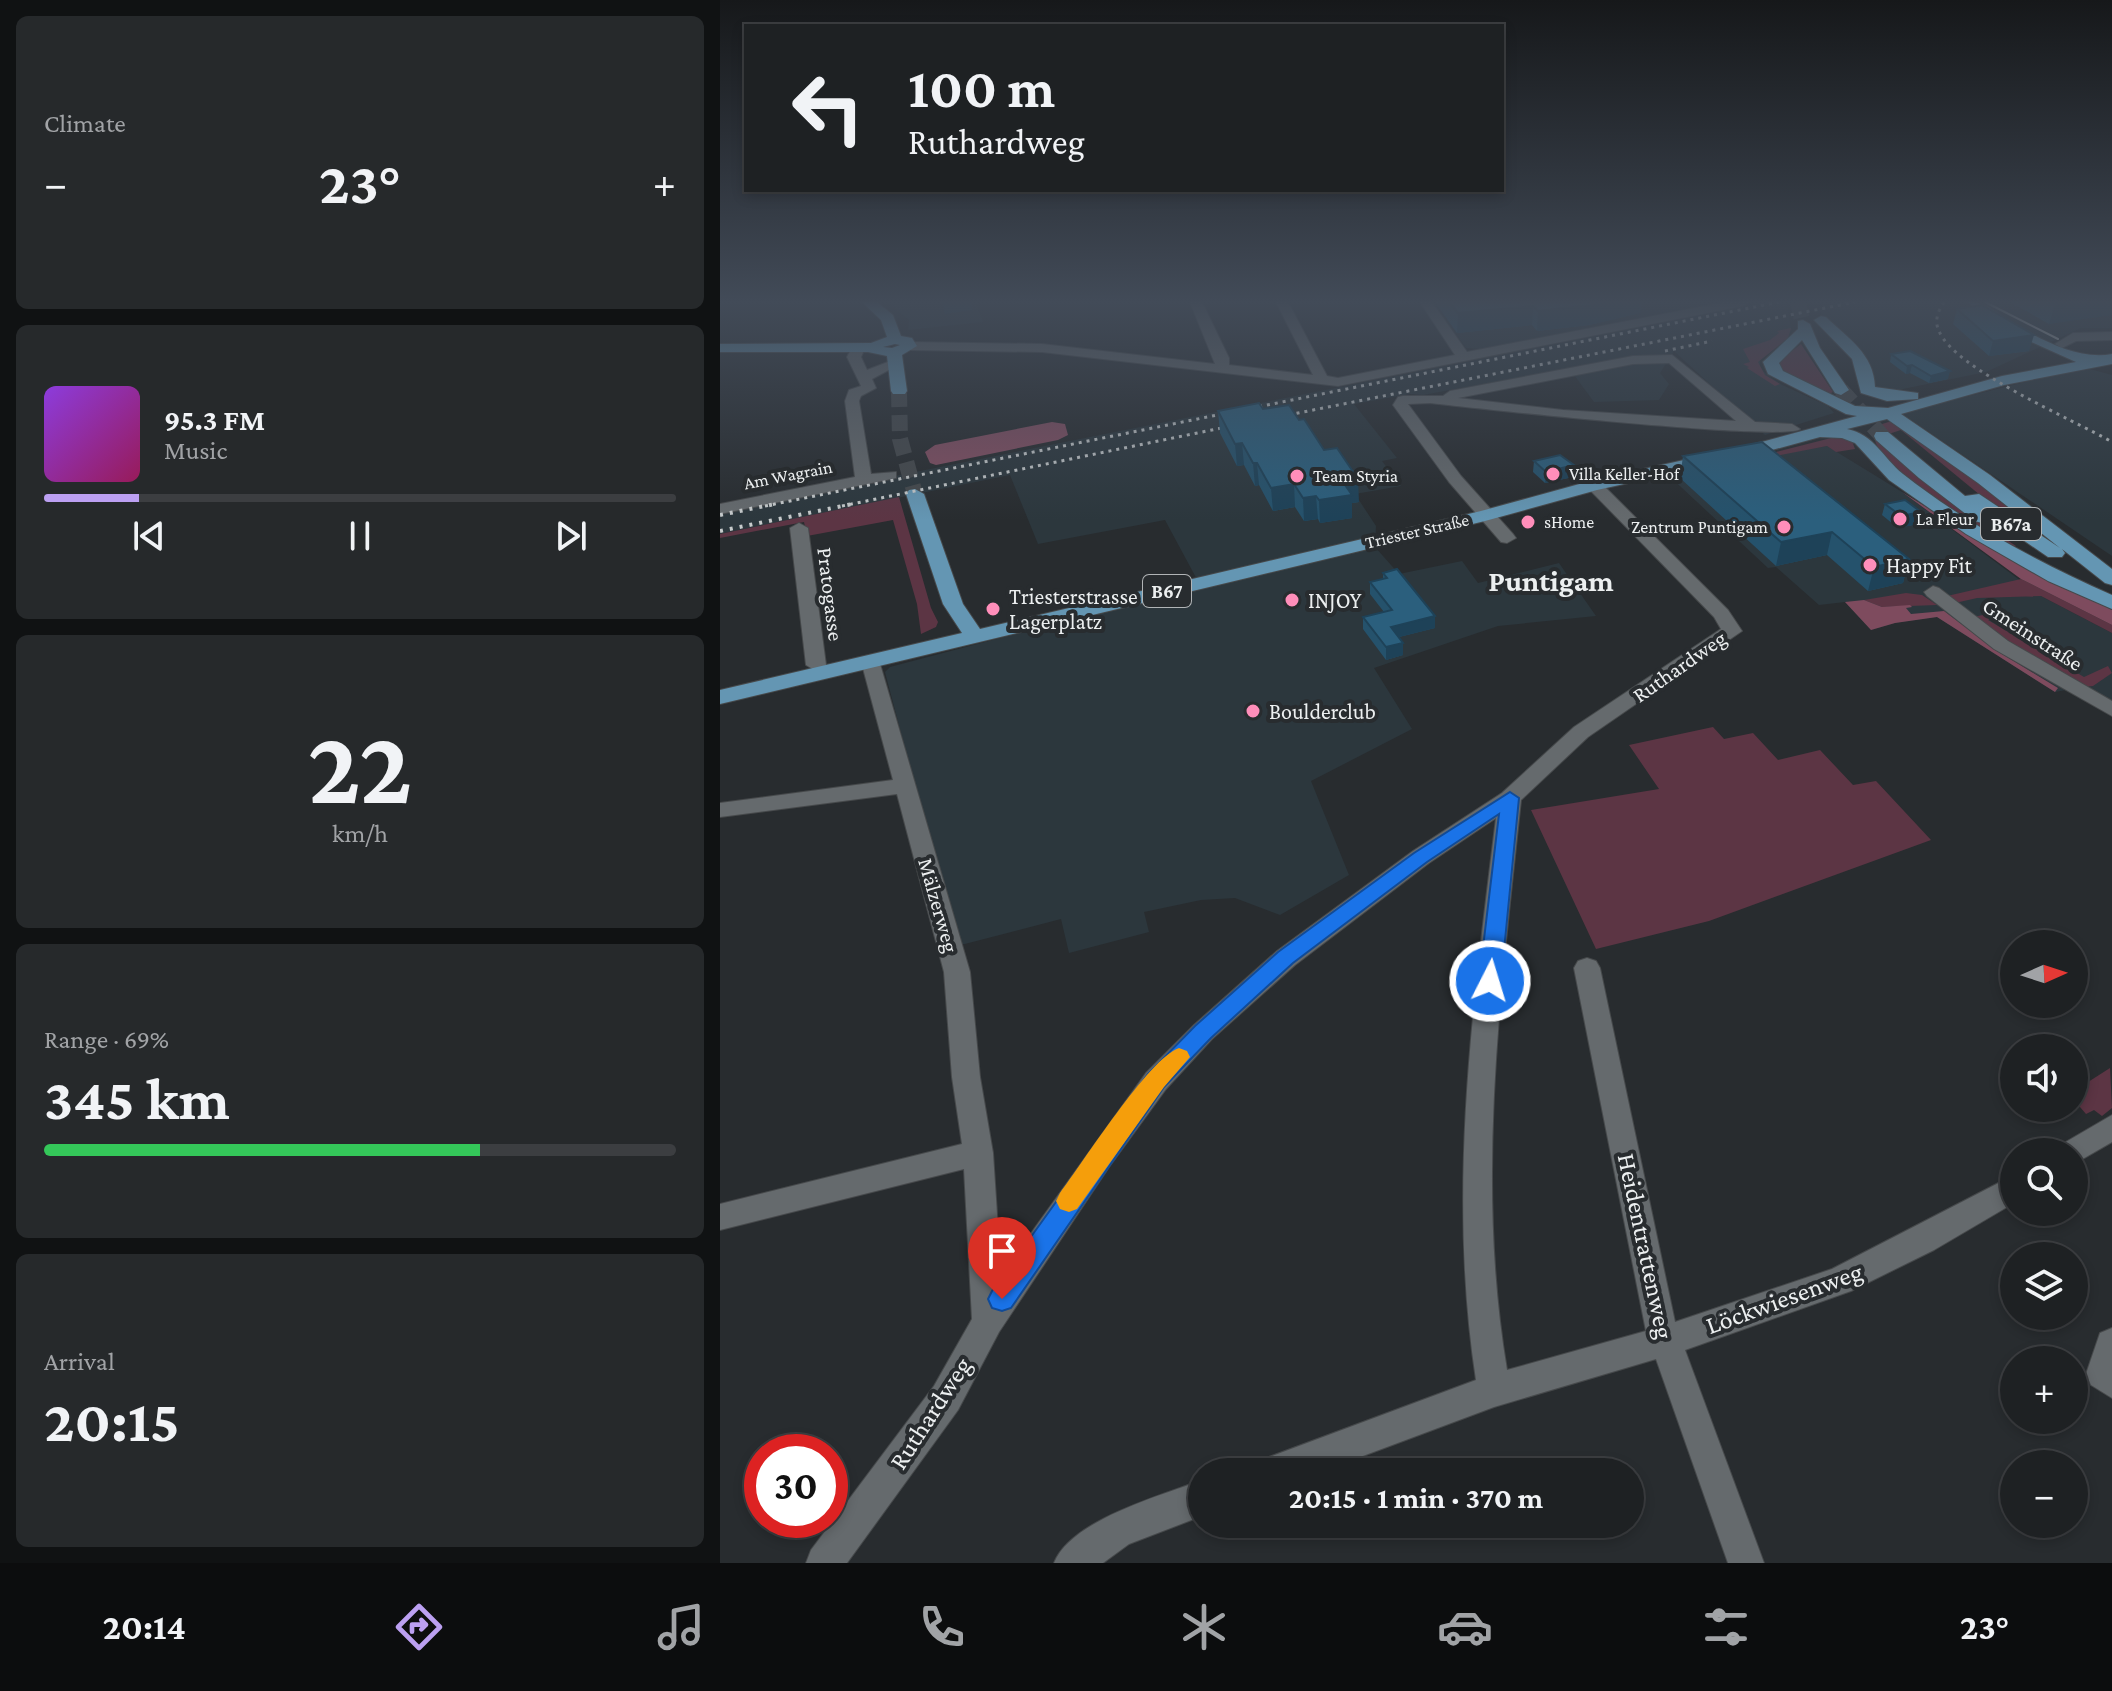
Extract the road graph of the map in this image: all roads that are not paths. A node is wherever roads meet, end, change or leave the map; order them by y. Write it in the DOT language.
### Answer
graph roads {
  1 [pos="899,375"];
  2 [pos="1266,375"];
  3 [pos="1320,375"];
  4 [pos="1378,375"];
  5 [pos="1555,375"];
  6 [pos="1691,375"];
  7 [pos="1779,375"];
  8 [pos="1845,375"];
  9 [pos="1864,375"];
  10 [pos="2012,375"];
  11 [pos="2026,375"];
  12 [pos="866,376"];
  13 [pos="1319,382"];
  14 [pos="1854,389"];
  15 [pos="899,391"];
  16 [pos="1912,396"];
  17 [pos="1430,399"];
  18 [pos="1867,412"];
  19 [pos="1752,427"];
  20 [pos="1798,433"];
  21 [pos="1882,437"];
  22 [pos="1911,455"];
  23 [pos="890,475"];
  24 [pos="864,480"];
  25 [pos="1594,485"];
  26 [pos="915,494"];
  27 [pos="720,509"];
  28 [pos="1482,510"];
  29 [pos="799,528"];
  30 [pos="1507,538"];
  31 [pos="2112,579"];
  32 [pos="2112,588"];
  33 [pos="1933,592"];
  34 [pos="2112,601"];
  35 [pos="973,633"];
  36 [pos="871,661"];
  37 [pos="816,665"];
  38 [pos="720,686"];
  39 [pos="720,697"];
  40 [pos="2112,710"];
  41 [pos="904,786"];
  42 [pos="1510,798"];
  43 [pos="720,810"];
  44 [pos="1587,968"];
  45 [pos="2112,1127"];
  46 [pos="2088,1143"];
  47 [pos="978,1153"];
  48 [pos="2000,1196"];
  49 [pos="720,1217"];
  50 [pos="988,1321"];
  51 [pos="1665,1341"];
  52 [pos="2112,1344"];
  53 [pos="2112,1382"];
  54 [pos="1494,1390"];
  55 [pos="1311,1458"];
  56 [pos="1188,1503"];
  57 [pos="824,1563"];
  58 [pos="1072,1563"];
  59 [pos="1746,1563"];
  1 -- 15 [label="main road"];
  2 -- 13 [label="street"];
  3 -- 13 [label="street"];
  4 -- 13 [label="street"];
  5 -- 17 [label="street"];
  6 -- 19 [label="street"];
  7 -- 18 [label="main road"];
  8 -- 14 [label="main road"];
  9 -- 14 [label="main road"];
  10 -- 16 [label="main road, Triester Straße / B67"];
  11 -- 18 [label="main road, Triester Straße / B67"];
  12 -- 24 [label="street, Am Wagrain"];
  14 -- 16 [label="main road"];
  14 -- 18 [label="main road"];
  16 -- 18 [label="main road, Triester Straße / B67"];
  17 -- 19 [label="street"];
  17 -- 28 [label="street"];
  18 -- 20 [label="main road, Triester Straße / B67"];
  18 -- 21 [label="main road"];
  18 -- 31 [label="main road"];
  19 -- 20 [label="street"];
  20 -- 21 [label="main road"];
  20 -- 25 [label="main road, Triester Straße / B67"];
  20 -- 28 [label="main road, Triester Straße / B67"];
  21 -- 22 [label="main road, B67a"];
  21 -- 34 [label="main road"];
  22 -- 32 [label="main road, B67a"];
  22 -- 34 [label="main road, B67a"];
  23 -- 24 [label="street, Am Wagrain"];
  24 -- 27 [label="street, Am Wagrain"];
  25 -- 28 [label="main road, Triester Straße / B67"];
  25 -- 42 [label="street, Ruthardweg"];
  26 -- 35 [label="main road"];
  28 -- 30 [label="street"];
  28 -- 35 [label="main road, Triester Straße / B67"];
  29 -- 37 [label="street, Pratogasse"];
  33 -- 40 [label="street, Gmeinstraße"];
  35 -- 36 [label="main road, Triester Straße / B67"];
  35 -- 37 [label="main road, Triester Straße / B67"];
  36 -- 39 [label="main road, Triester Straße / B67"];
  36 -- 41 [label="street, Mälzerweg"];
  37 -- 38 [label="main road, Triester Straße / B67"];
  41 -- 43 [label="street"];
  41 -- 47 [label="street, Mälzerweg"];
  42 -- 50 [label="street, Ruthardweg"];
  42 -- 54 [label="street"];
  44 -- 51 [label="street, Heidentrattenweg"];
  45 -- 46 [label="street"];
  47 -- 49 [label="street"];
  47 -- 50 [label="street, Mälzerweg"];
  48 -- 51 [label="street, Löckwiesenweg"];
  50 -- 57 [label="street, Ruthardweg"];
  51 -- 54 [label="street, Löckwiesenweg"];
  51 -- 59 [label="street, Heidentrattenweg"];
  52 -- 53 [label="street"];
  54 -- 55 [label="street, Löckwiesenweg"];
  56 -- 58 [label="street"];
}
